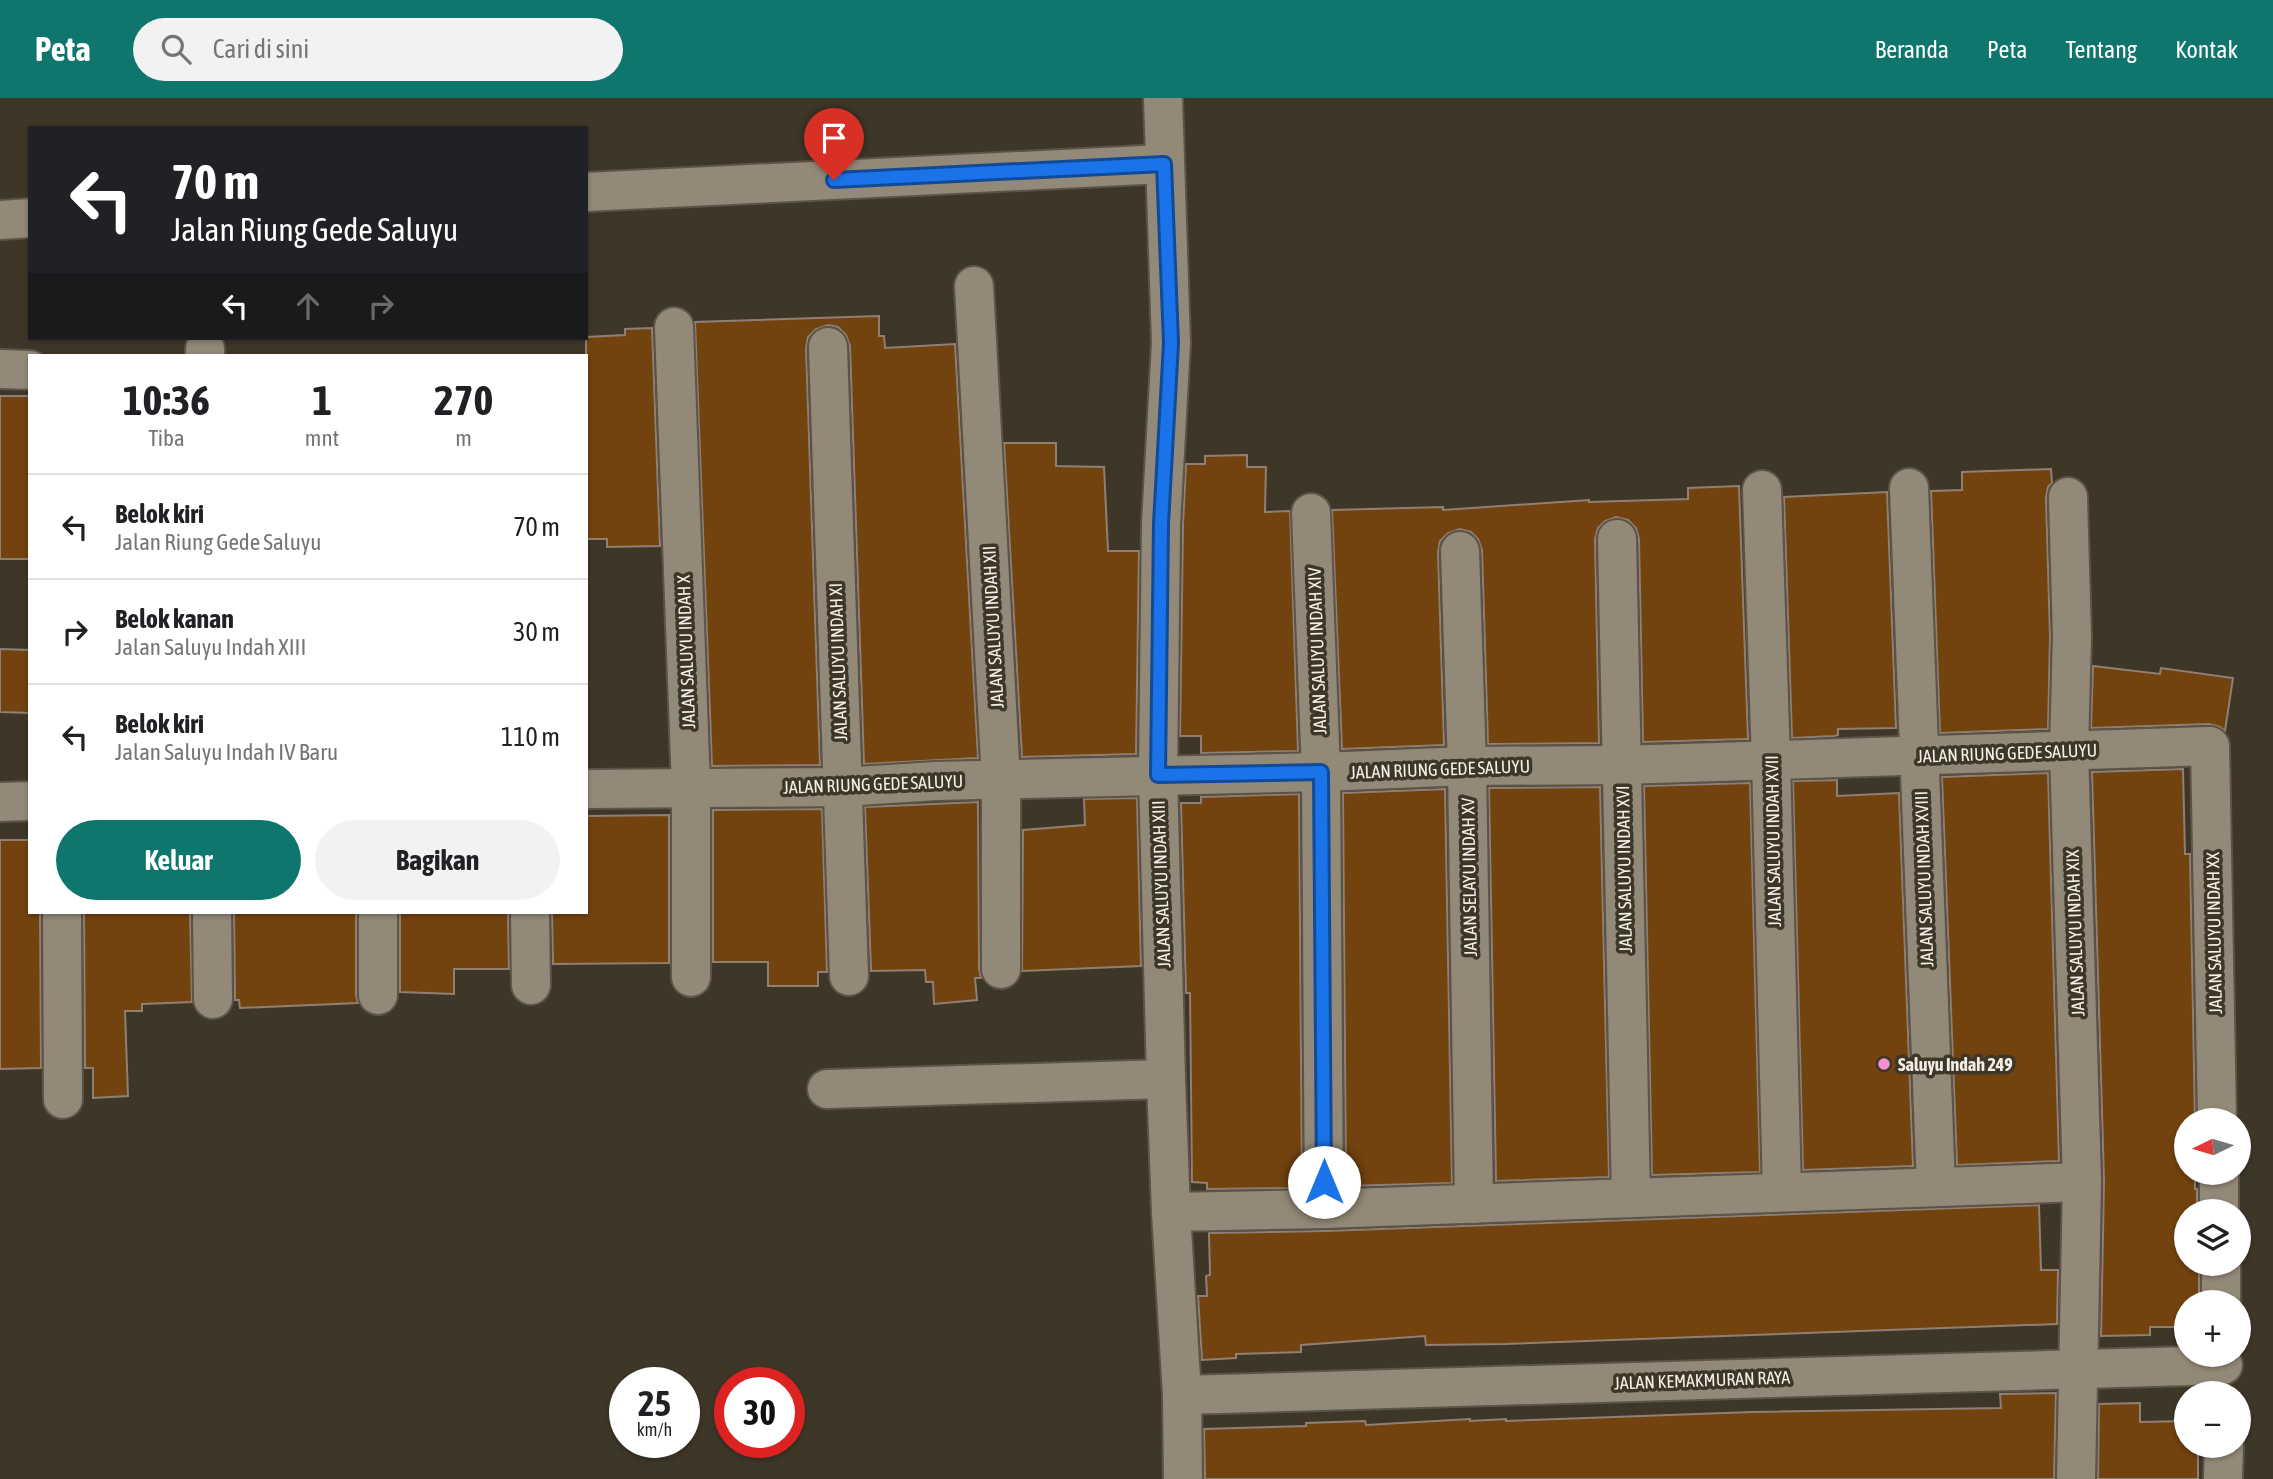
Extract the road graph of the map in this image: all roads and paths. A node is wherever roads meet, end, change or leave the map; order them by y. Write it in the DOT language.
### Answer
graph roads {
  1 [pos="1163,98"];
  2 [pos="1164,164"];
  3 [pos="588,192"];
  4 [pos="28,218"];
  5 [pos="0,220"];
  6 [pos="974,286"];
  7 [pos="674,327"];
  8 [pos="828,347"];
  9 [pos="0,369"];
  10 [pos="28,370"];
  11 [pos="1909,488"];
  12 [pos="1762,490"];
  13 [pos="2068,497"];
  14 [pos="1311,513"];
  15 [pos="1617,539"];
  16 [pos="1460,551"];
  17 [pos="2210,746"];
  18 [pos="2069,750"];
  19 [pos="1919,756"];
  20 [pos="1771,760"];
  21 [pos="1622,765"];
  22 [pos="1467,766"];
  23 [pos="1321,772"];
  24 [pos="1158,775"];
  25 [pos="1002,780"];
  26 [pos="691,787"];
  27 [pos="842,787"];
  28 [pos="588,789"];
  29 [pos="28,801"];
  30 [pos="0,802"];
  31 [pos="62,914"];
  32 [pos="212,914"];
  33 [pos="378,914"];
  34 [pos="530,914"];
  35 [pos="1001,969"];
  36 [pos="849,976"];
  37 [pos="691,977"];
  38 [pos="531,985"];
  39 [pos="378,995"];
  40 [pos="213,999"];
  41 [pos="1167,1079"];
  42 [pos="827,1089"];
  43 [pos="63,1099"];
  44 [pos="2217,1108"];
  45 [pos="2082,1182"];
  46 [pos="1936,1187"];
  47 [pos="1782,1192"];
  48 [pos="1632,1198"];
  49 [pos="1474,1204"];
  50 [pos="1324,1209"];
  51 [pos="1171,1212"];
  52 [pos="2077,1370"];
  53 [pos="2223,1371"];
  54 [pos="1182,1395"];
  55 [pos="2224,1458"];
  56 [pos="1183,1479"];
  57 [pos="2076,1479"];
  58 [pos="2223,1479"];
  1 -- 2 [label="street, JALAN SALUYU INDAH XIII"];
  2 -- 3 [label="street"];
  2 -- 24 [label="street, JALAN SALUYU INDAH XIII"];
  4 -- 5 [label="street"];
  6 -- 25 [label="street, JALAN SALUYU INDAH XII"];
  7 -- 26 [label="street, JALAN SALUYU INDAH X"];
  8 -- 27 [label="street, JALAN SALUYU INDAH XI"];
  9 -- 10 [label="street"];
  11 -- 19 [label="street, JALAN SALUYU INDAH XVIII"];
  12 -- 20 [label="street, JALAN SALUYU INDAH XVII"];
  13 -- 18 [label="street, JALAN SALUYU INDAH XIX"];
  14 -- 23 [label="street, JALAN SALUYU INDAH XIV"];
  15 -- 21 [label="street, JALAN SALUYU INDAH XVI"];
  16 -- 22 [label="street, JALAN SELAYU INDAH XV"];
  17 -- 18 [label="street, JALAN RIUNG GEDE SALUYU"];
  17 -- 44 [label="street, JALAN SALUYU INDAH XX"];
  18 -- 19 [label="street, JALAN RIUNG GEDE SALUYU"];
  18 -- 45 [label="street, JALAN SALUYU INDAH XIX"];
  19 -- 20 [label="street, JALAN RIUNG GEDE SALUYU"];
  19 -- 46 [label="street, JALAN SALUYU INDAH XVIII"];
  20 -- 21 [label="street, JALAN RIUNG GEDE SALUYU"];
  20 -- 47 [label="street, JALAN SALUYU INDAH XVII"];
  21 -- 22 [label="street, JALAN RIUNG GEDE SALUYU"];
  21 -- 48 [label="street, JALAN SALUYU INDAH XVI"];
  22 -- 23 [label="street, JALAN RIUNG GEDE SALUYU"];
  22 -- 49 [label="street, JALAN SELAYU INDAH XV"];
  23 -- 24 [label="street, JALAN RIUNG GEDE SALUYU"];
  23 -- 50 [label="street, JALAN SALUYU INDAH XIV"];
  24 -- 25 [label="street, JALAN RIUNG GEDE SALUYU"];
  24 -- 41 [label="street, JALAN SALUYU INDAH XIII"];
  25 -- 27 [label="street, JALAN RIUNG GEDE SALUYU"];
  25 -- 35 [label="street, JALAN SALUYU INDAH XII"];
  26 -- 27 [label="street, JALAN RIUNG GEDE SALUYU"];
  26 -- 28 [label="street, JALAN RIUNG GEDE SALUYU"];
  26 -- 37 [label="street, JALAN SALUYU INDAH X"];
  27 -- 36 [label="street, JALAN SALUYU INDAH XI"];
  29 -- 30 [label="street"];
  31 -- 43 [label="street"];
  32 -- 40 [label="street"];
  33 -- 39 [label="street"];
  34 -- 38 [label="street"];
  41 -- 42 [label="street"];
  41 -- 51 [label="street, JALAN SALUYU INDAH XIII"];
  45 -- 46 [label="street"];
  45 -- 52 [label="street, JALAN SALUYU INDAH XIX"];
  46 -- 47 [label="street"];
  47 -- 48 [label="street"];
  48 -- 49 [label="street"];
  49 -- 50 [label="street"];
  50 -- 51 [label="street"];
  51 -- 54 [label="street, JALAN SALUYU INDAH XIII"];
  52 -- 53 [label="street, JALAN KEMAKMURAN RAYA"];
  52 -- 54 [label="street, JALAN KEMAKMURAN RAYA"];
  52 -- 57 [label="street, JALAN SALUYU INDAH XIX"];
  54 -- 56 [label="street, JALAN SALUYU INDAH XIII"];
  55 -- 58 [label="street"];
}
